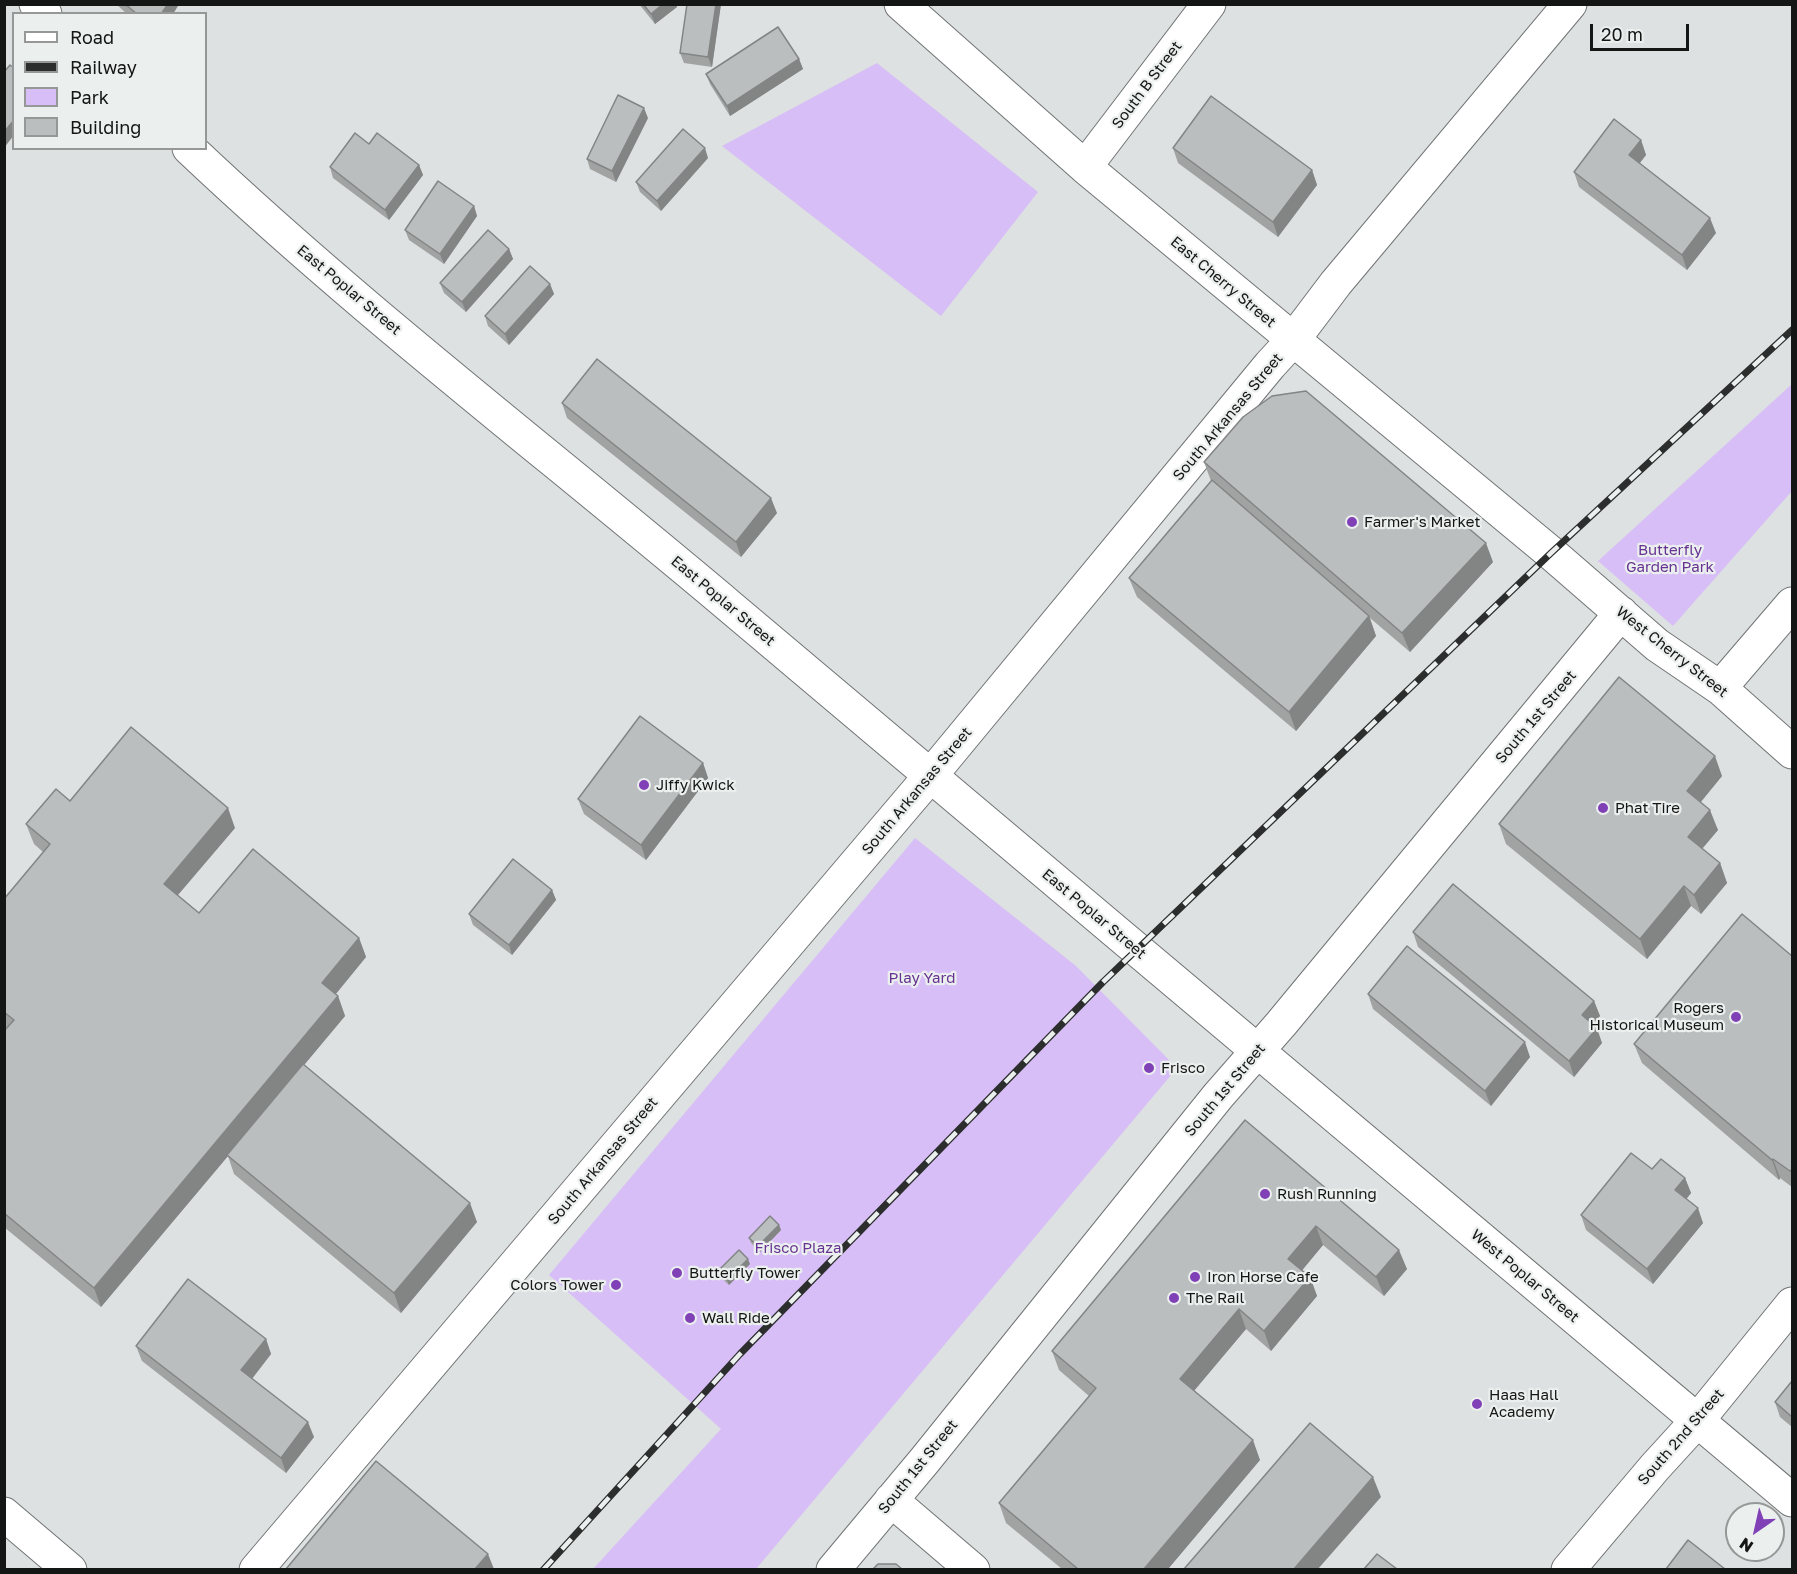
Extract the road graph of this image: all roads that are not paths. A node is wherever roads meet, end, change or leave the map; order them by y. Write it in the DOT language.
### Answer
graph roads {
  1 [pos="901,4"];
  2 [pos="1209,4"];
  3 [pos="1570,4"];
  4 [pos="191,150"];
  5 [pos="1086,167"];
  6 [pos="1293,340"];
  7 [pos="1551,553"];
  8 [pos="1792,604"];
  9 [pos="1620,613"];
  10 [pos="1720,688"];
  11 [pos="1792,752"];
  12 [pos="931,776"];
  13 [pos="1257,1052"];
  14 [pos="1792,1304"];
  15 [pos="1697,1421"];
  16 [pos="891,1500"];
  17 [pos="1792,1500"];
  18 [pos="4,1514"];
  19 [pos="69,1569"];
  20 [pos="256,1569"];
  21 [pos="833,1569"];
  22 [pos="973,1569"];
  23 [pos="1568,1569"];
  1 -- 5 [label="street, East Cherry Street"];
  2 -- 5 [label="street, South B Street"];
  3 -- 6 [label="street, South Arkansas Street"];
  4 -- 12 [label="street, East Poplar Street"];
  5 -- 6 [label="street, East Cherry Street"];
  6 -- 7 [label="street, East Cherry Street"];
  6 -- 12 [label="street, South Arkansas Street"];
  7 -- 9 [label="street, West Cherry Street"];
  8 -- 10 [label="street"];
  9 -- 10 [label="street, West Cherry Street"];
  9 -- 13 [label="street, South 1st Street"];
  10 -- 11 [label="street, West Cherry Street"];
  12 -- 13 [label="street, East Poplar Street"];
  12 -- 20 [label="street, South Arkansas Street"];
  13 -- 15 [label="street, West Poplar Street"];
  13 -- 16 [label="street, South 1st Street"];
  14 -- 15 [label="street, South 2nd Street"];
  15 -- 17 [label="street, West Poplar Street"];
  15 -- 23 [label="street, South 2nd Street"];
  16 -- 21 [label="street, South 1st Street"];
  16 -- 22 [label="street"];
  18 -- 19 [label="street"];
}
